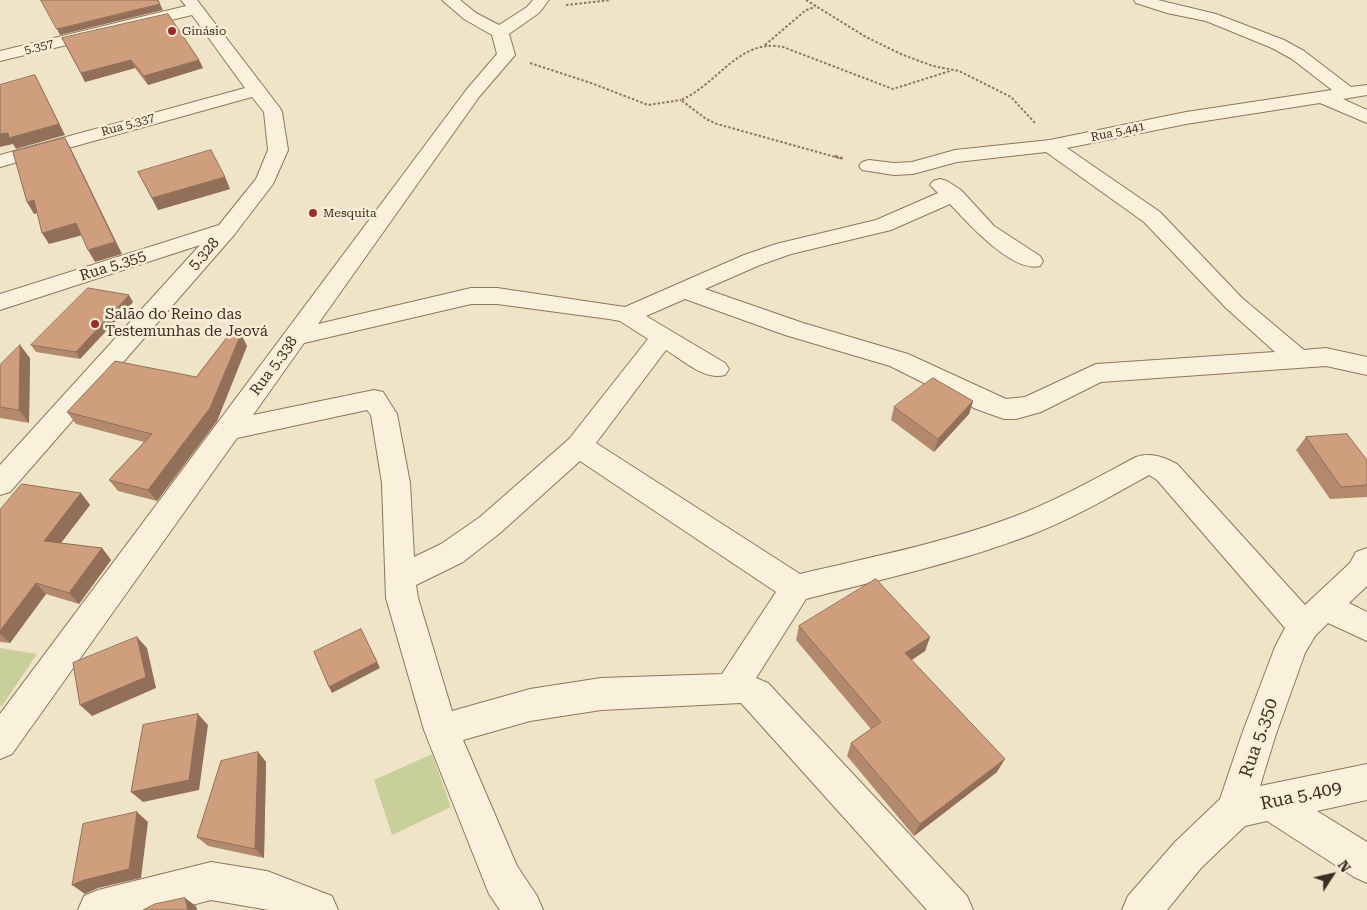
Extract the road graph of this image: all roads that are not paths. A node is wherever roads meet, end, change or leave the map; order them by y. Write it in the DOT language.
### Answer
graph roads {
  1 [pos="450,0"];
  2 [pos="1142,0"];
  3 [pos="192,4"];
  4 [pos="538,4"];
  5 [pos="503,43"];
  6 [pos="0,56"];
  7 [pos="257,90"];
  8 [pos="1367,90"];
  9 [pos="1347,92"];
  10 [pos="1320,96"];
  11 [pos="1367,117"];
  12 [pos="1059,144"];
  13 [pos="0,161"];
  14 [pos="869,166"];
  15 [pos="913,168"];
  16 [pos="954,194"];
  17 [pos="226,230"];
  18 [pos="1032,261"];
  19 [pos="684,290"];
  20 [pos="0,302"];
  21 [pos="627,315"];
  22 [pos="296,337"];
  23 [pos="662,337"];
  24 [pos="1298,358"];
  25 [pos="1367,366"];
  26 [pos="716,369"];
  27 [pos="228,430"];
  28 [pos="579,446"];
  29 [pos="0,484"];
  30 [pos="1367,561"];
  31 [pos="400,578"];
  32 [pos="796,588"];
  33 [pos="1314,616"];
  34 [pos="1367,628"];
  35 [pos="731,688"];
  36 [pos="441,730"];
  37 [pos="0,742"];
  38 [pos="1367,782"];
  39 [pos="1270,802"];
  40 [pos="1235,810"];
  41 [pos="1367,864"];
  42 [pos="98,910"];
  43 [pos="318,910"];
  44 [pos="523,910"];
  45 [pos="952,910"];
  46 [pos="1142,910"];
  1 -- 5 [label="street"];
  2 -- 9 [label="street"];
  3 -- 6 [label="street, 5.357"];
  3 -- 7 [label="street, 5.328"];
  4 -- 5 [label="street, Rua 5.338"];
  5 -- 22 [label="street, Rua 5.338"];
  7 -- 13 [label="street, Rua 5.337"];
  7 -- 17 [label="street, 5.328"];
  8 -- 9 [label="street, Rua 5.441"];
  9 -- 10 [label="street, Rua 5.441"];
  10 -- 11 [label="street"];
  10 -- 12 [label="street, Rua 5.441"];
  12 -- 15 [label="street, Rua 5.441"];
  12 -- 24 [label="street"];
  14 -- 15 [label="street, Rua 5.441"];
  15 -- 16 [label="street"];
  16 -- 18 [label="street"];
  16 -- 19 [label="street"];
  17 -- 20 [label="street, Rua 5.355"];
  17 -- 29 [label="street, 5.328"];
  19 -- 21 [label="street"];
  19 -- 24 [label="street"];
  21 -- 22 [label="street"];
  21 -- 23 [label="street"];
  22 -- 27 [label="street, Rua 5.338"];
  23 -- 26 [label="street"];
  23 -- 28 [label="street"];
  24 -- 25 [label="street"];
  27 -- 31 [label="street"];
  27 -- 37 [label="street, Rua 5.338"];
  28 -- 31 [label="street"];
  28 -- 32 [label="street"];
  30 -- 33 [label="street, Rua 5.350"];
  31 -- 36 [label="street"];
  32 -- 33 [label="street"];
  32 -- 35 [label="street"];
  33 -- 34 [label="street"];
  33 -- 40 [label="street, Rua 5.350"];
  35 -- 36 [label="street"];
  35 -- 45 [label="street"];
  36 -- 44 [label="street"];
  38 -- 39 [label="street, Rua 5.409"];
  39 -- 40 [label="street, Rua 5.409"];
  39 -- 41 [label="street"];
  40 -- 46 [label="street, Rua 5.350"];
  42 -- 43 [label="street"];
}
